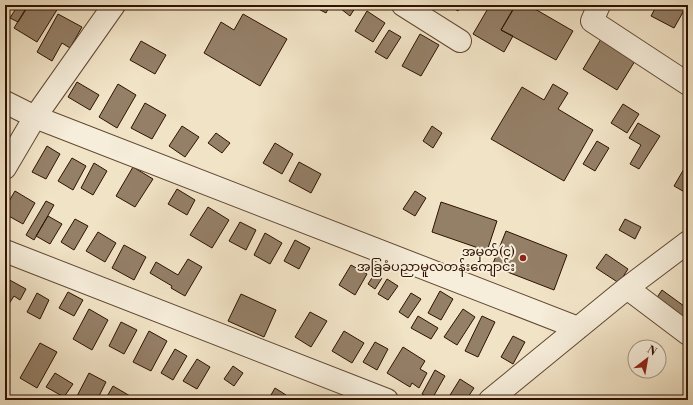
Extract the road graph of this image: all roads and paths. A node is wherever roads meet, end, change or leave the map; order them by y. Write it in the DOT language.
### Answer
graph roads {
  1 [pos="114,5"];
  2 [pos="403,5"];
  3 [pos="599,5"];
  4 [pos="460,41"];
  5 [pos="688,84"];
  6 [pos="5,102"];
  7 [pos="35,117"];
  8 [pos="5,168"];
  9 [pos="688,242"];
  10 [pos="5,251"];
  11 [pos="627,288"];
  12 [pos="578,328"];
  13 [pos="688,334"];
  14 [pos="387,400"];
  15 [pos="490,400"];
  1 -- 7 [label="street"];
  2 -- 4 [label="street"];
  3 -- 5 [label="street"];
  6 -- 7 [label="street"];
  7 -- 8 [label="street"];
  7 -- 12 [label="street"];
  9 -- 11 [label="street"];
  10 -- 14 [label="street"];
  11 -- 12 [label="street"];
  11 -- 13 [label="street"];
  12 -- 15 [label="street"];
}
